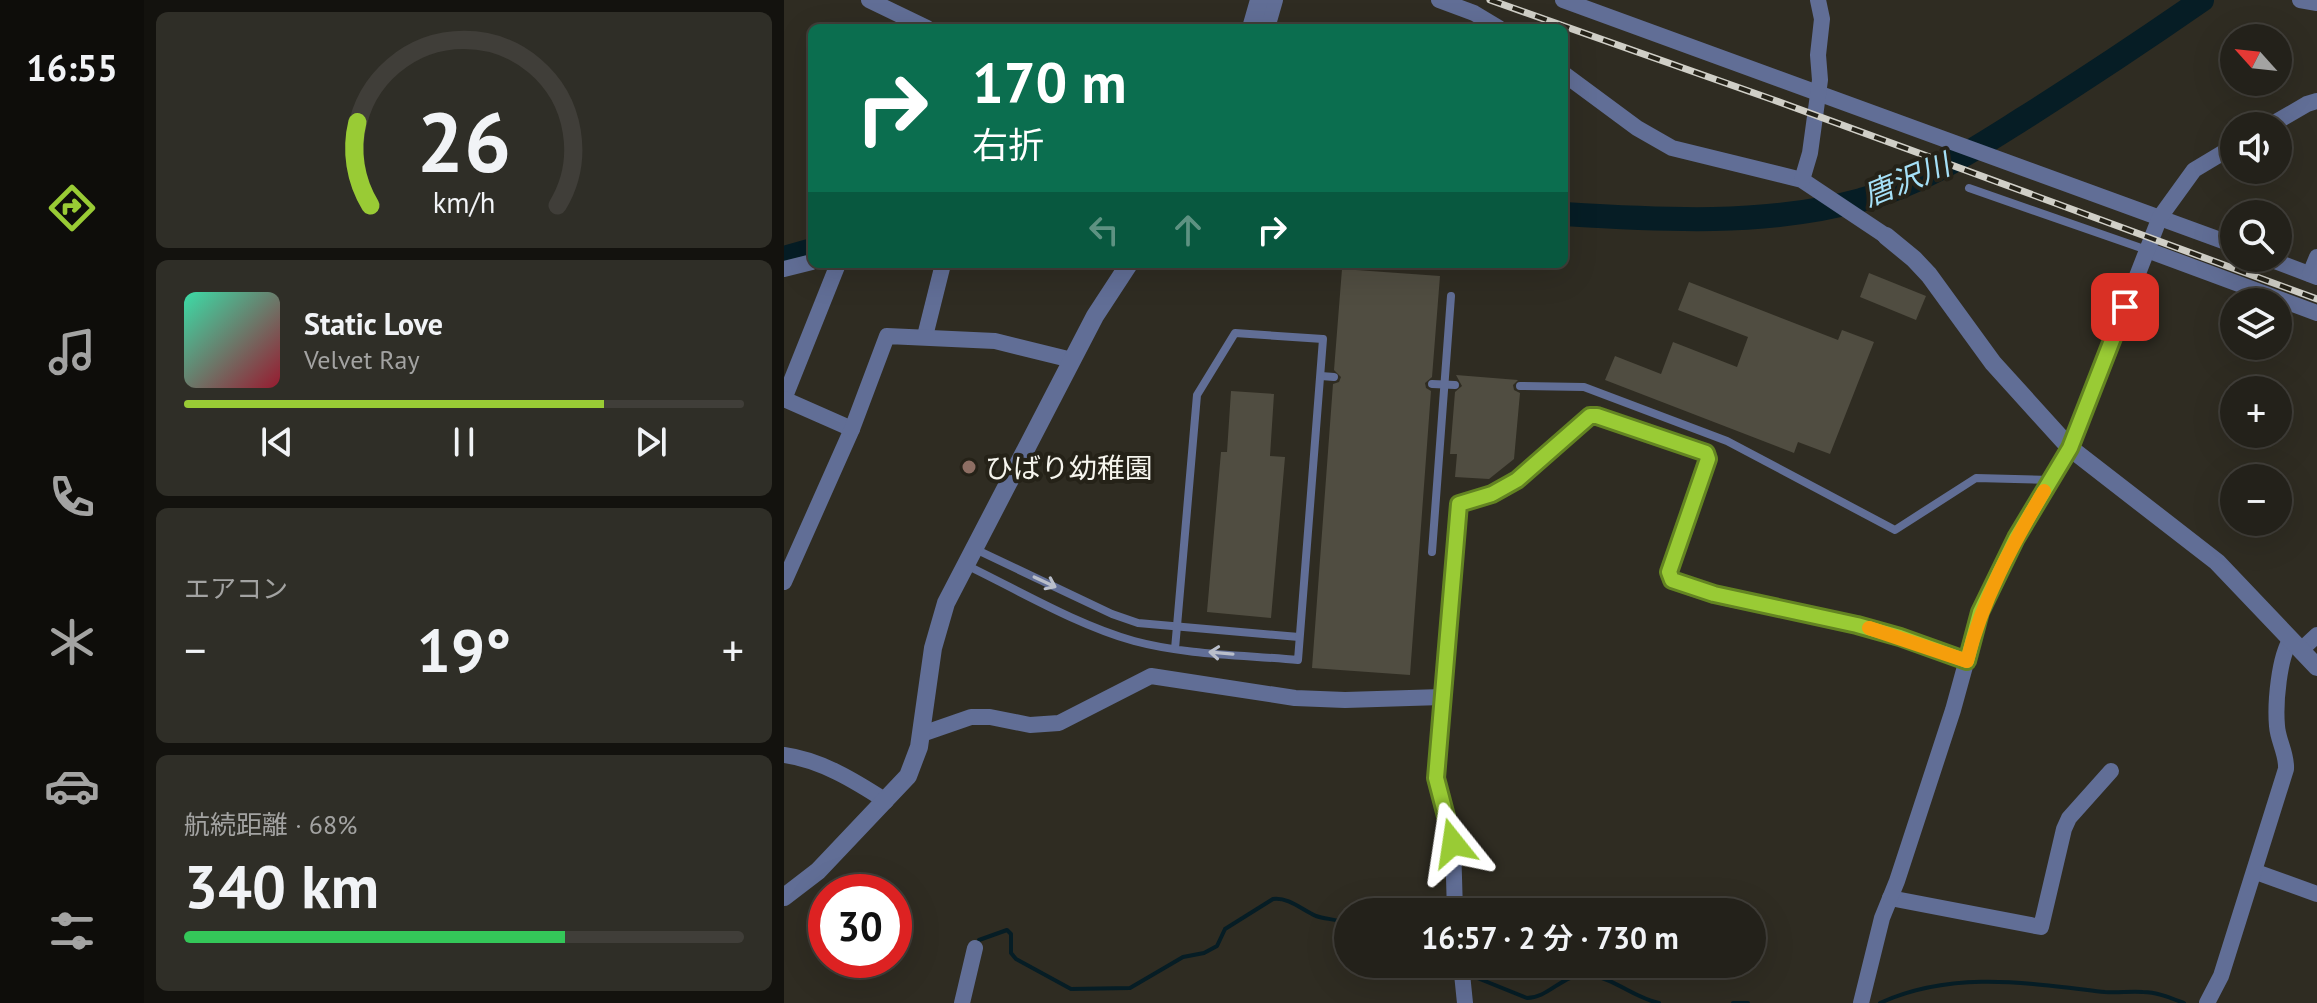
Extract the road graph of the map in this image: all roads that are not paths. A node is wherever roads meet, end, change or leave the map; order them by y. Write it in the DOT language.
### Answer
graph roads {
  1 [pos="869,0"];
  2 [pos="1250,0"];
  3 [pos="1259,0"];
  4 [pos="1275,0"];
  5 [pos="1439,0"];
  6 [pos="1563,0"];
  7 [pos="1818,0"];
  8 [pos="2300,0"];
  9 [pos="2317,3"];
  10 [pos="919,24"];
  11 [pos="1243,24"];
  12 [pos="1252,24"];
  13 [pos="1268,24"];
  14 [pos="1492,24"];
  15 [pos="1568,77"];
  16 [pos="1819,93"];
  17 [pos="2317,101"];
  18 [pos="2292,113"];
  19 [pos="2220,154"];
  20 [pos="1802,180"];
  21 [pos="1969,188"];
  22 [pos="2160,217"];
  23 [pos="1886,236"];
  24 [pos="2220,240"];
  25 [pos="2147,250"];
  26 [pos="2317,257"];
  27 [pos="808,263"];
  28 [pos="836,268"];
  29 [pos="942,268"];
  30 [pos="1126,268"];
  31 [pos="2292,268"];
  32 [pos="784,269"];
  33 [pos="2314,276"];
  34 [pos="1451,296"];
  35 [pos="2317,313"];
  36 [pos="925,336"];
  37 [pos="1072,360"];
  38 [pos="1321,376"];
  39 [pos="1334,377"];
  40 [pos="1432,384"];
  41 [pos="1444,385"];
  42 [pos="1455,385"];
  43 [pos="1520,386"];
  44 [pos="784,399"];
  45 [pos="852,429"];
  46 [pos="2070,448"];
  47 [pos="2051,480"];
  48 [pos="1432,552"];
  49 [pos="970,557"];
  50 [pos="784,582"];
  51 [pos="1177,628"];
  52 [pos="2317,635"];
  53 [pos="1299,637"];
  54 [pos="2296,644"];
  55 [pos="1175,649"];
  56 [pos="1967,661"];
  57 [pos="2317,667"];
  58 [pos="1442,697"];
  59 [pos="922,734"];
  60 [pos="784,755"];
  61 [pos="2111,771"];
  62 [pos="886,801"];
  63 [pos="2256,872"];
  64 [pos="2317,894"];
  65 [pos="784,897"];
  66 [pos="1455,898"];
  67 [pos="1890,898"];
  68 [pos="975,948"];
  69 [pos="1462,978"];
  70 [pos="962,1003"];
  71 [pos="1465,1003"];
  72 [pos="1861,1003"];
  73 [pos="2207,1003"];
  1 -- 10 [label="street"];
  2 -- 11 [label="street"];
  3 -- 12 [label="street"];
  4 -- 13 [label="street"];
  5 -- 14 [label="street"];
  6 -- 16 [label="street"];
  7 -- 16 [label="street"];
  8 -- 9 [label="street"];
  15 -- 20 [label="street"];
  16 -- 20 [label="street"];
  16 -- 22 [label="street"];
  17 -- 18 [label="street"];
  19 -- 22 [label="street"];
  20 -- 23 [label="street"];
  21 -- 25 [label="lane"];
  22 -- 24 [label="street"];
  22 -- 25 [label="street"];
  23 -- 46 [label="street"];
  25 -- 35 [label="street"];
  25 -- 46 [label="street"];
  26 -- 33 [label="street"];
  27 -- 32 [label="street"];
  28 -- 44 [label="street"];
  29 -- 36 [label="street"];
  30 -- 37 [label="street"];
  31 -- 33 [label="street"];
  34 -- 41 [label="lane"];
  36 -- 37 [label="street"];
  36 -- 45 [label="street"];
  37 -- 49 [label="street"];
  38 -- 39 [label="lane"];
  38 -- 51 [label="lane"];
  38 -- 53 [label="lane"];
  40 -- 41 [label="lane"];
  41 -- 42 [label="lane"];
  41 -- 48 [label="lane"];
  43 -- 47 [label="lane"];
  44 -- 45 [label="street"];
  45 -- 50 [label="street"];
  46 -- 47 [label="street"];
  46 -- 54 [label="street"];
  47 -- 56 [label="street"];
  49 -- 51 [label="lane, one-way"];
  49 -- 55 [label="lane"];
  49 -- 59 [label="street"];
  51 -- 53 [label="lane"];
  51 -- 55 [label="lane"];
  52 -- 54 [label="street"];
  53 -- 55 [label="lane, one-way"];
  54 -- 57 [label="street"];
  54 -- 63 [label="street"];
  56 -- 58 [label="street"];
  56 -- 67 [label="street"];
  58 -- 59 [label="street"];
  58 -- 66 [label="street"];
  59 -- 62 [label="street"];
  60 -- 62 [label="street"];
  61 -- 67 [label="street"];
  62 -- 65 [label="street"];
  63 -- 64 [label="street"];
  63 -- 73 [label="street"];
  67 -- 72 [label="street"];
  68 -- 70 [label="street"];
  69 -- 71 [label="street"];
}
